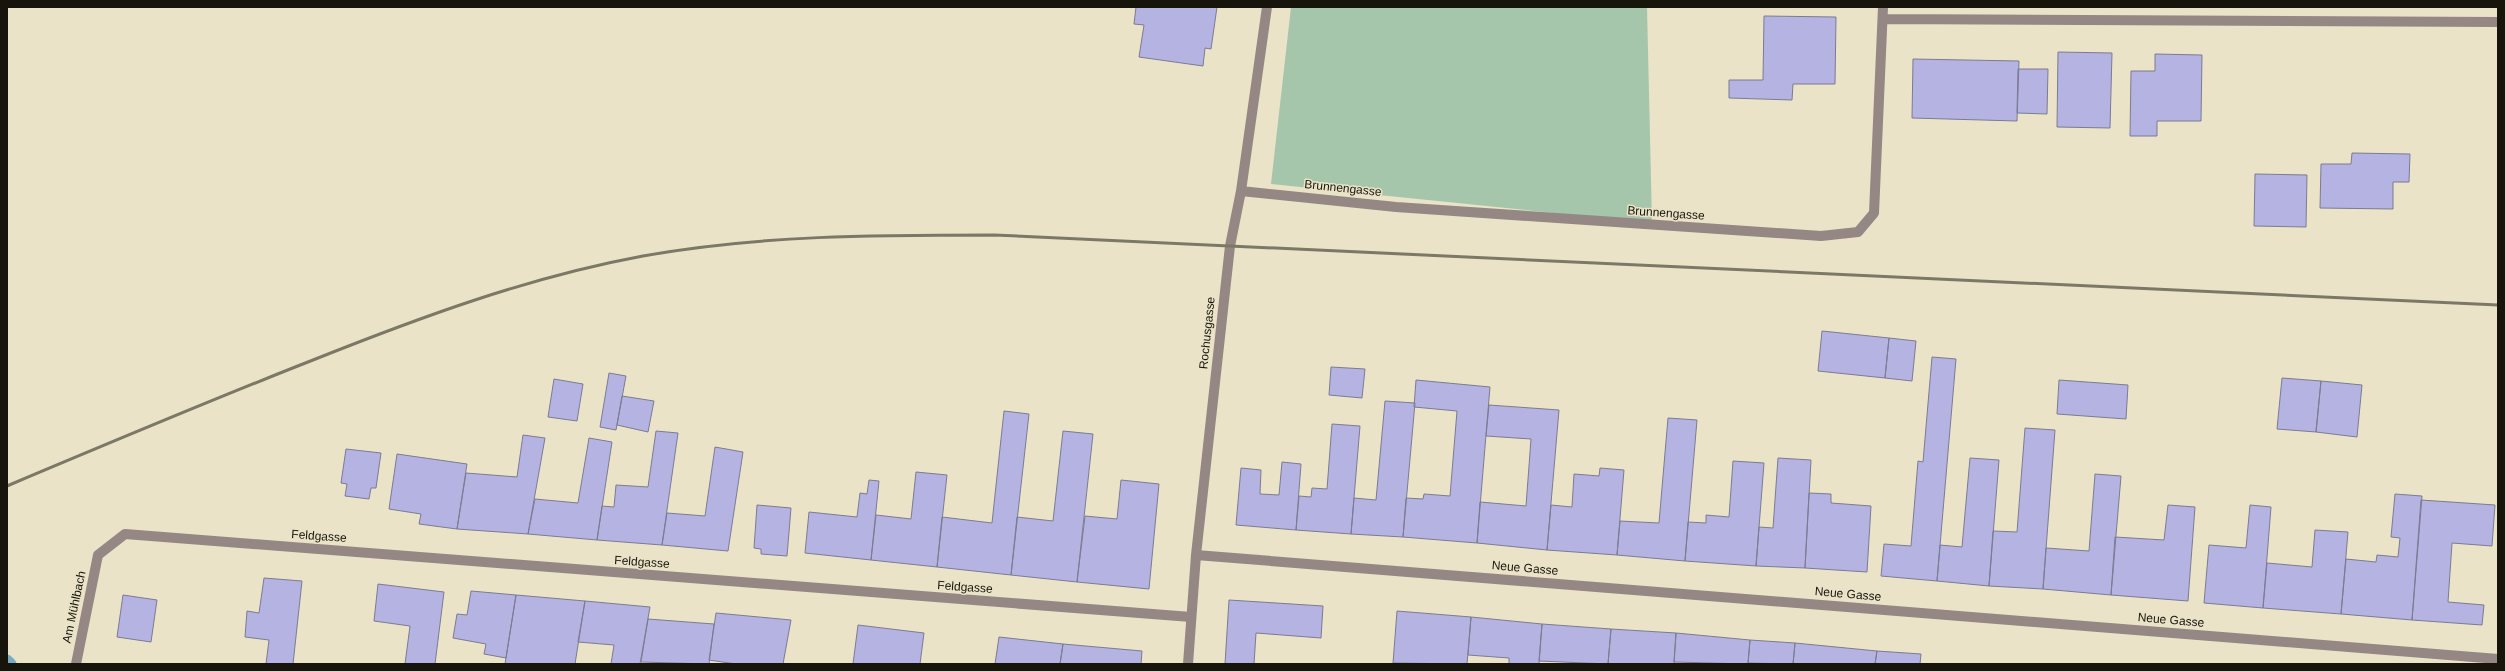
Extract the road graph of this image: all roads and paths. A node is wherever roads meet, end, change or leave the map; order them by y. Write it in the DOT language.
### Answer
graph roads {
  1 [pos="1267,7"];
  2 [pos="1883,7"];
  3 [pos="1883,19"];
  4 [pos="2498,22"];
  5 [pos="1241,191"];
  6 [pos="98,555"];
  7 [pos="1196,555"];
  8 [pos="1191,617"];
  9 [pos="2498,659"];
  10 [pos="76,664"];
  11 [pos="1188,664"];
  1 -- 5 [label="street, Rochusgasse"];
  2 -- 3 [label="street, Brunnengasse"];
  3 -- 4 [label="street"];
  3 -- 5 [label="street, Brunnengasse"];
  5 -- 7 [label="street, Rochusgasse"];
  6 -- 8 [label="street, Feldgasse"];
  6 -- 10 [label="street, Am Mühlbach"];
  7 -- 8 [label="street, Rochusgasse"];
  7 -- 9 [label="street, Neue Gasse"];
  8 -- 11 [label="street, Rochusgasse"];
}
